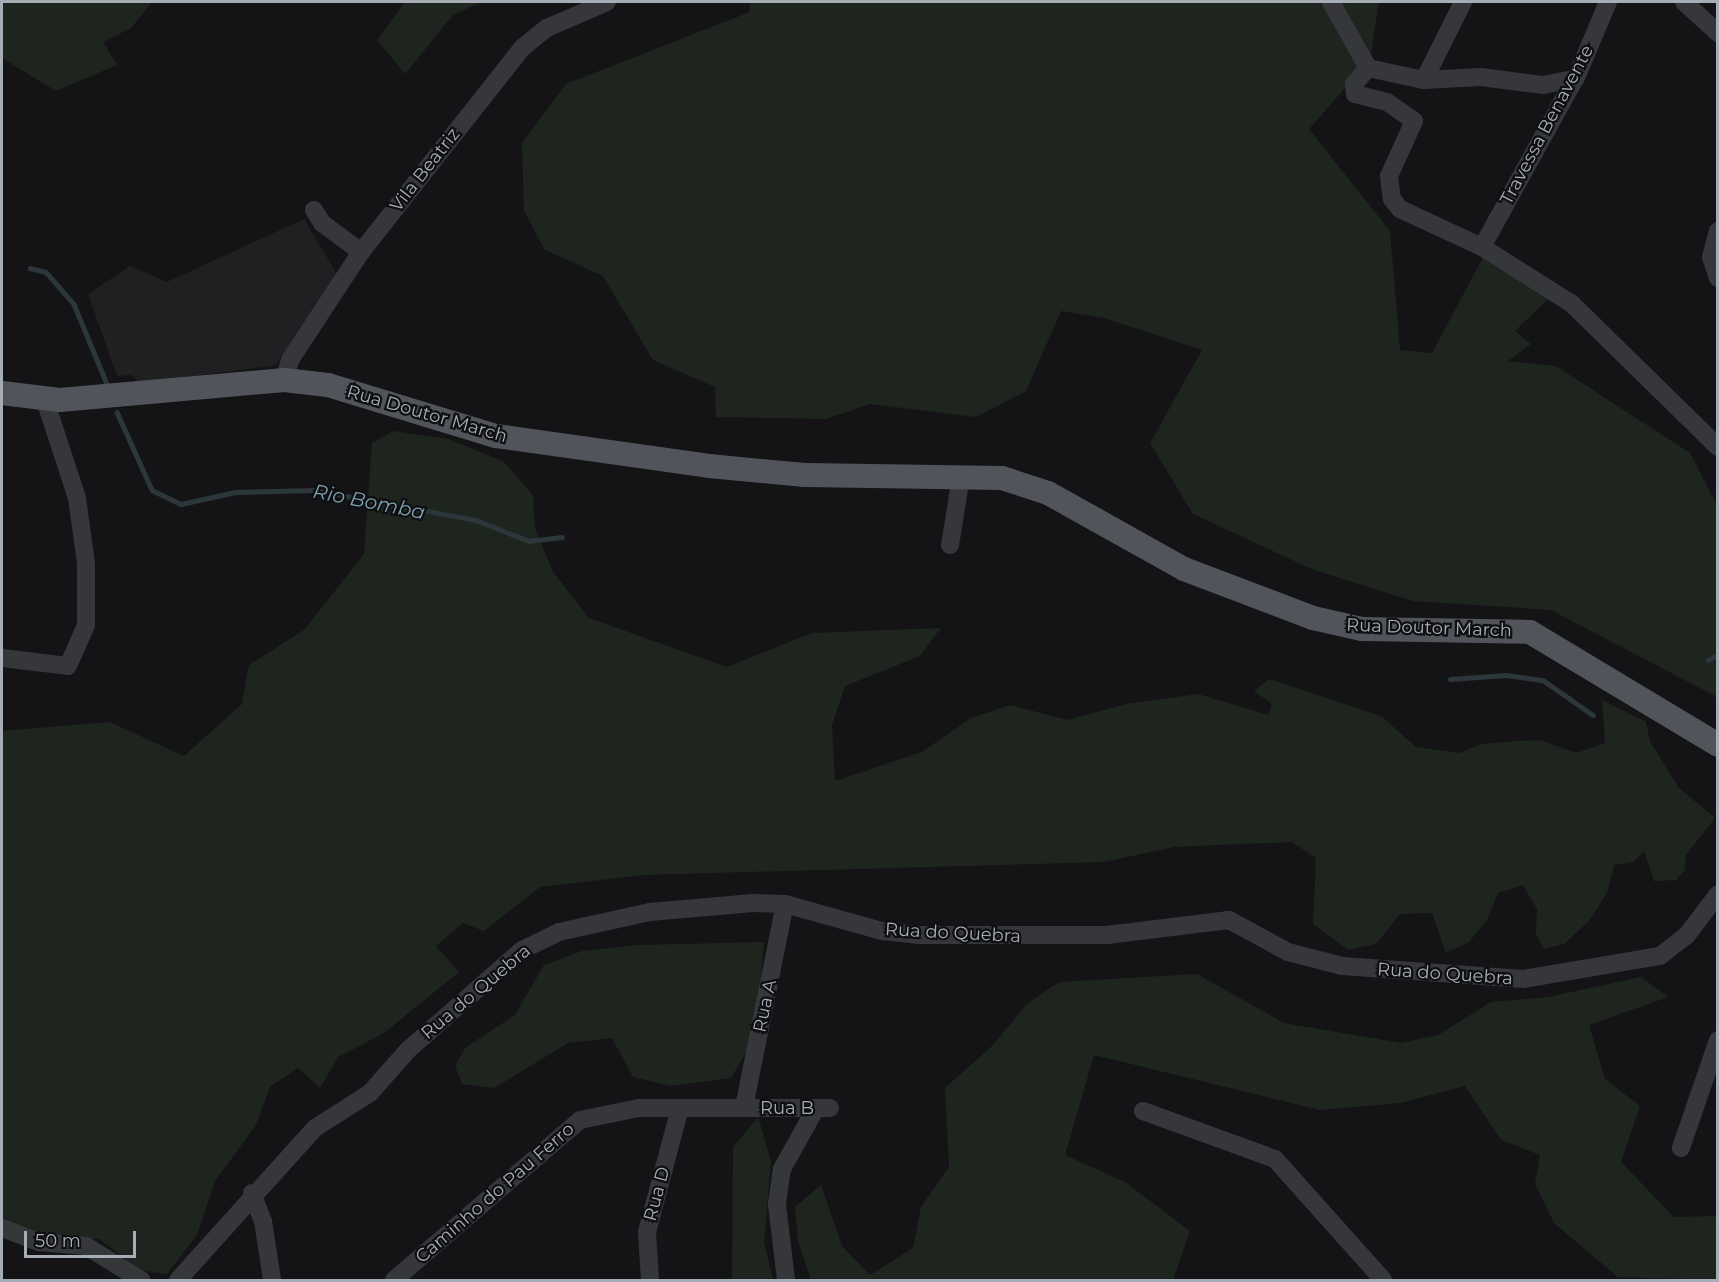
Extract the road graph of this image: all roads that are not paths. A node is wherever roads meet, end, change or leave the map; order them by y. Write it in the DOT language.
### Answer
graph roads {
  1 [pos="607,2"];
  2 [pos="1331,2"];
  3 [pos="1463,2"];
  4 [pos="1608,2"];
  5 [pos="1684,2"];
  6 [pos="1718,33"];
  7 [pos="1368,68"];
  8 [pos="1575,79"];
  9 [pos="1424,80"];
  10 [pos="314,210"];
  11 [pos="1718,231"];
  12 [pos="1482,247"];
  13 [pos="361,252"];
  14 [pos="1718,278"];
  15 [pos="284,380"];
  16 [pos="2,393"];
  17 [pos="45,400"];
  18 [pos="1718,447"];
  19 [pos="961,477"];
  20 [pos="950,545"];
  21 [pos="2,658"];
  22 [pos="1718,745"];
  23 [pos="1718,894"];
  24 [pos="785,904"];
  25 [pos="1718,1041"];
  26 [pos="744,1107"];
  27 [pos="680,1108"];
  28 [pos="1143,1111"];
  29 [pos="1682,1148"];
  30 [pos="252,1193"];
  31 [pos="2,1228"];
  32 [pos="141,1281"];
  33 [pos="178,1281"];
  34 [pos="272,1281"];
  35 [pos="393,1281"];
  36 [pos="650,1281"];
  37 [pos="786,1281"];
  38 [pos="1383,1281"];
  1 -- 13 [label="street, Vila Beatriz"];
  2 -- 7 [label="street"];
  3 -- 9 [label="street"];
  4 -- 8 [label="street, Travessa Benavente"];
  5 -- 6 [label="street"];
  7 -- 9 [label="street"];
  7 -- 12 [label="street"];
  8 -- 9 [label="street"];
  8 -- 12 [label="street, Travessa Benavente"];
  10 -- 13 [label="street"];
  11 -- 14 [label="street"];
  12 -- 18 [label="street"];
  13 -- 15 [label="street, Vila Beatriz"];
  15 -- 17 [label="main road, Rua Doutor March"];
  15 -- 19 [label="main road, Rua Doutor March"];
  16 -- 17 [label="main road, Rua Doutor March"];
  17 -- 21 [label="street"];
  19 -- 20 [label="street"];
  19 -- 22 [label="main road, Rua Doutor March"];
  23 -- 24 [label="street, Rua do Quebra"];
  24 -- 26 [label="street, Rua A"];
  24 -- 30 [label="street, Rua do Quebra"];
  25 -- 29 [label="street"];
  26 -- 27 [label="street, Caminho do Pau Ferro"];
  26 -- 37 [label="street, Rua B"];
  27 -- 35 [label="street, Caminho do Pau Ferro"];
  27 -- 36 [label="street, Rua D"];
  28 -- 38 [label="street"];
  30 -- 33 [label="street, Rua do Quebra"];
  30 -- 34 [label="street"];
  31 -- 32 [label="street"];
}
